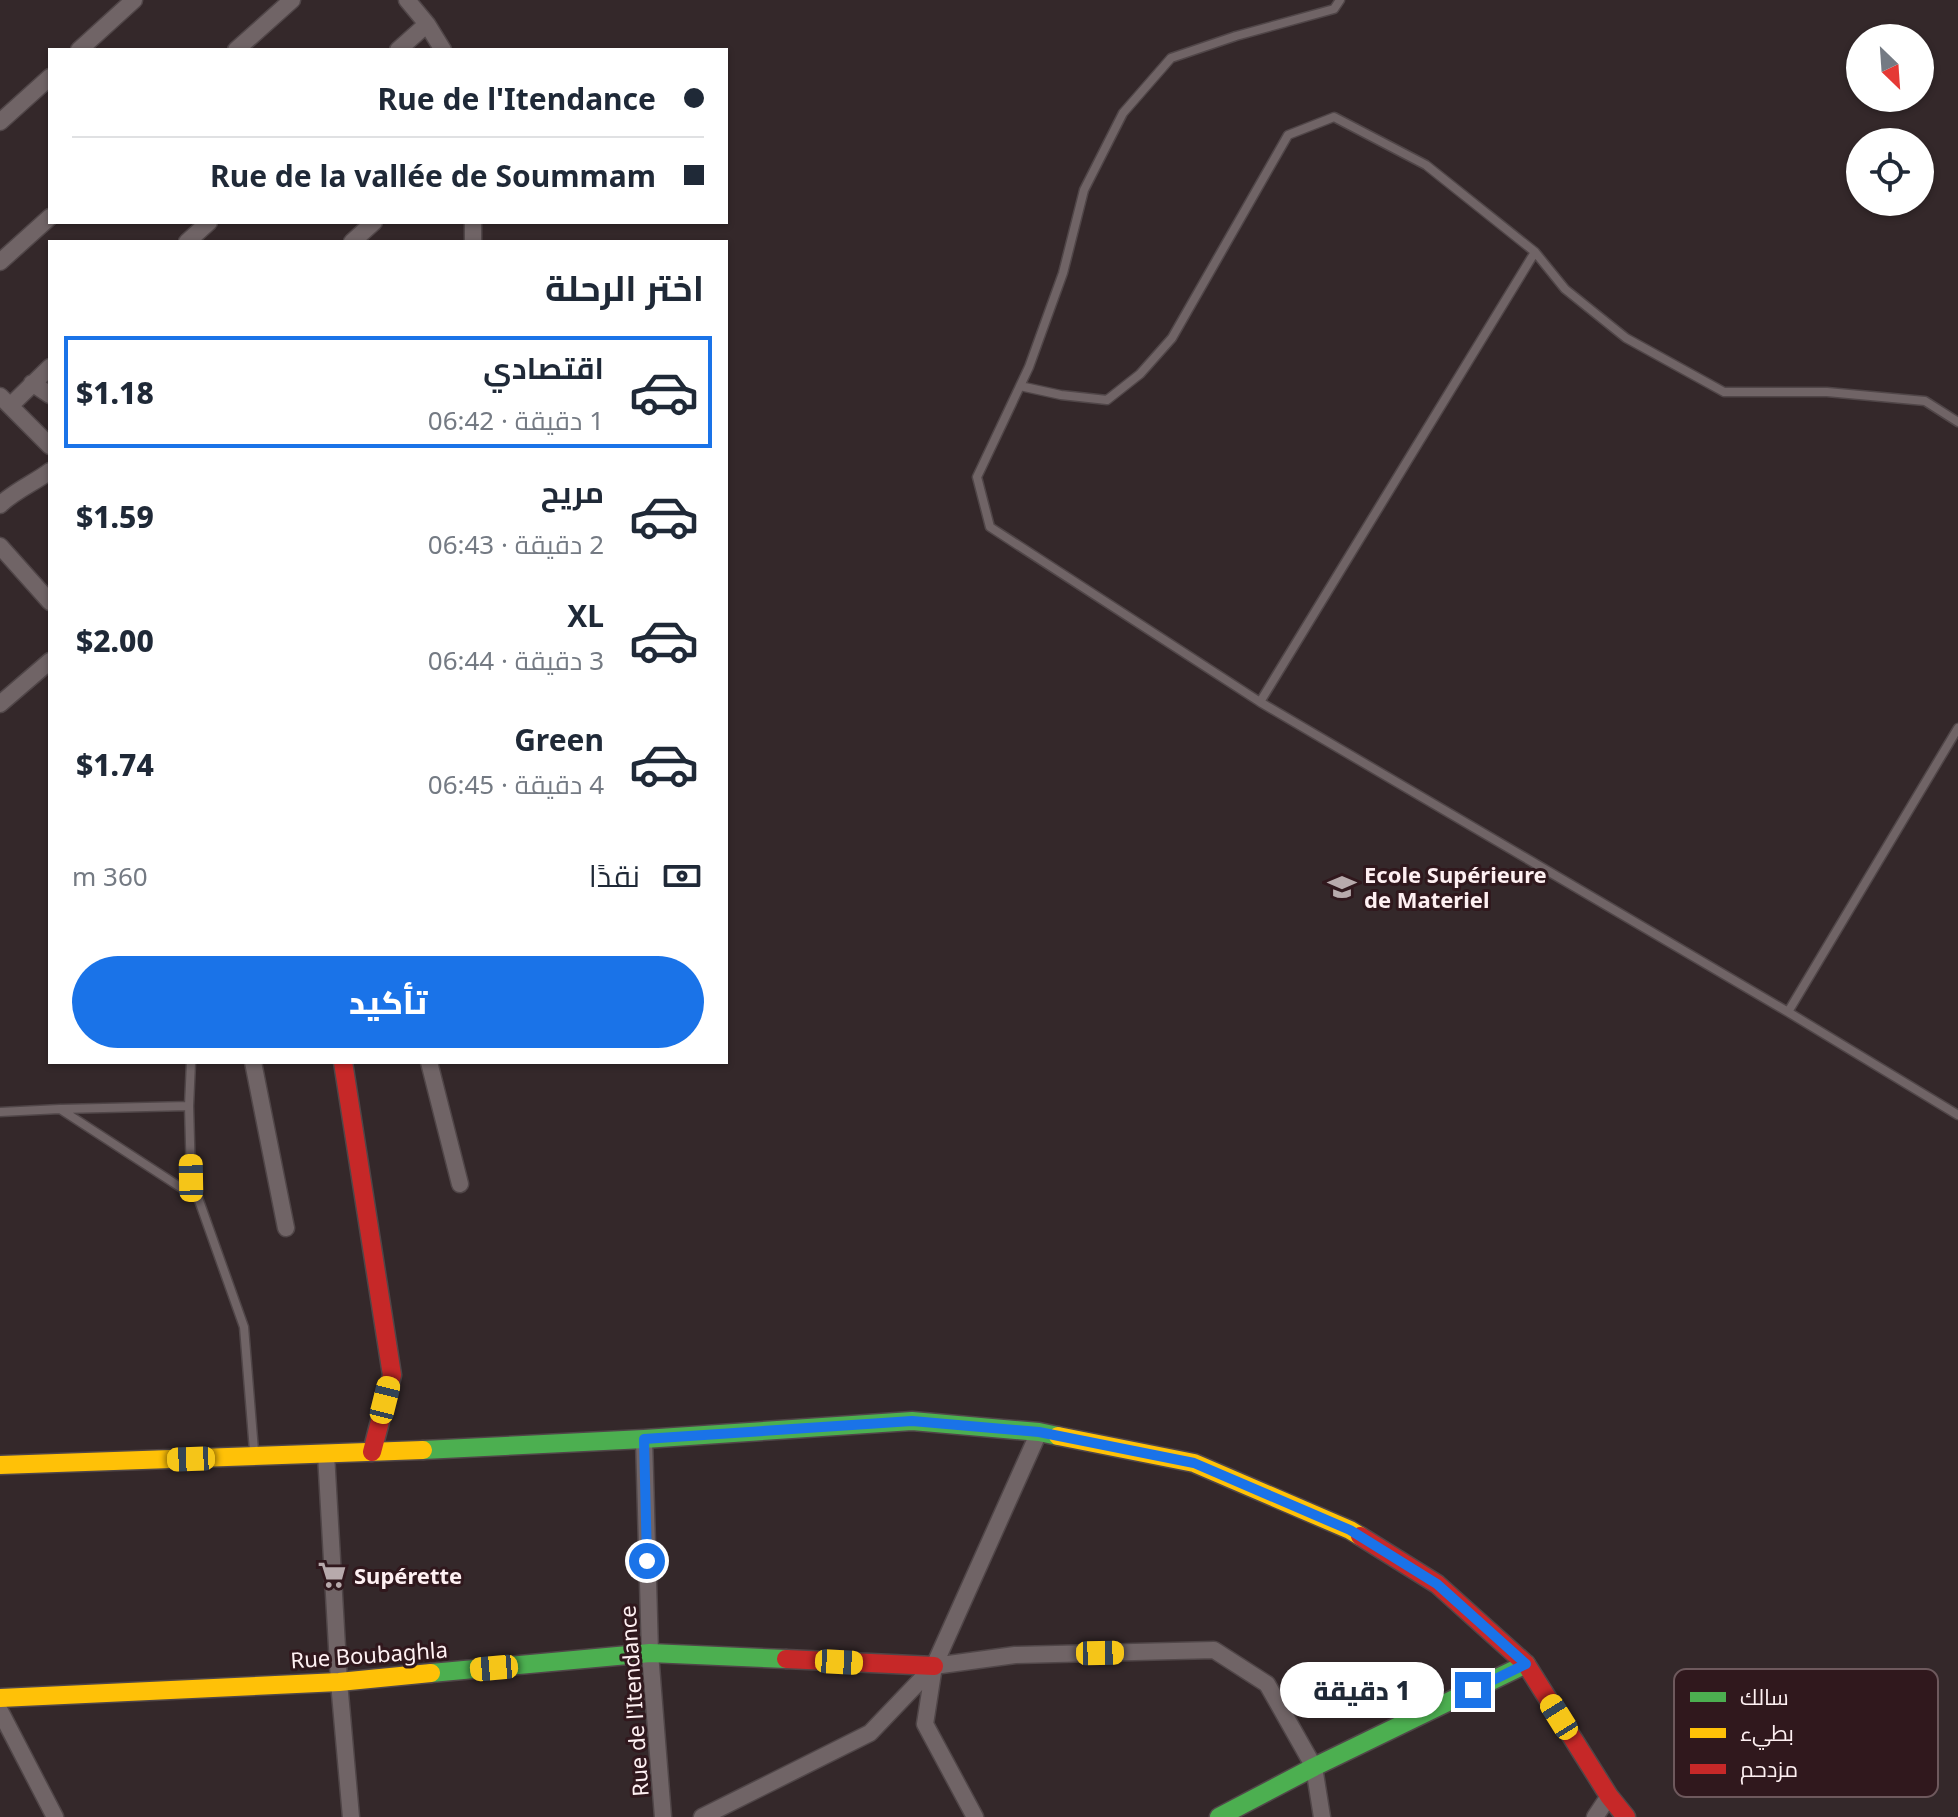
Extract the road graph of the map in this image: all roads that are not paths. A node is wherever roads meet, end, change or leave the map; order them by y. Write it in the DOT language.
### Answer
graph roads {
  1 [pos="134,0"];
  2 [pos="292,0"];
  3 [pos="407,0"];
  4 [pos="1340,0"];
  5 [pos="427,24"];
  6 [pos="81,48"];
  7 [pos="238,48"];
  8 [pos="400,48"];
  9 [pos="442,48"];
  10 [pos="48,79"];
  11 [pos="0,122"];
  12 [pos="48,219"];
  13 [pos="207,224"];
  14 [pos="372,224"];
  15 [pos="189,240"];
  16 [pos="354,240"];
  17 [pos="1535,252"];
  18 [pos="0,262"];
  19 [pos="48,369"];
  20 [pos="32,383"];
  21 [pos="1020,386"];
  22 [pos="48,394"];
  23 [pos="5,401"];
  24 [pos="1958,422"];
  25 [pos="48,444"];
  26 [pos="48,472"];
  27 [pos="0,505"];
  28 [pos="0,546"];
  29 [pos="48,600"];
  30 [pos="48,663"];
  31 [pos="1260,702"];
  32 [pos="0,704"];
  33 [pos="1958,728"];
  34 [pos="1788,1012"];
  35 [pos="191,1064"];
  36 [pos="253,1064"];
  37 [pos="343,1064"];
  38 [pos="430,1064"];
  39 [pos="189,1106"];
  40 [pos="60,1109"];
  41 [pos="0,1112"];
  42 [pos="1958,1115"];
  43 [pos="460,1184"];
  44 [pos="197,1198"];
  45 [pos="286,1228"];
  46 [pos="1039,1432"];
  47 [pos="644,1439"];
  48 [pos="372,1452"];
  49 [pos="326,1454"];
  50 [pos="254,1457"];
  51 [pos="0,1465"];
  52 [pos="650,1653"];
  53 [pos="1526,1664"];
  54 [pos="934,1666"];
  55 [pos="339,1682"];
  56 [pos="0,1698"];
  57 [pos="0,1711"];
  58 [pos="1314,1767"];
  59 [pos="1609,1796"];
  60 [pos="734,1801"];
  61 [pos="55,1817"];
  62 [pos="351,1817"];
  63 [pos="663,1817"];
  64 [pos="702,1817"];
  65 [pos="742,1817"];
  66 [pos="975,1817"];
  67 [pos="1219,1817"];
  68 [pos="1322,1817"];
  69 [pos="1595,1817"];
  70 [pos="1626,1817"];
  1 -- 6 [label="street"];
  2 -- 7 [label="street"];
  3 -- 5 [label="street"];
  4 -- 21 [label="lane"];
  5 -- 8 [label="street"];
  5 -- 9 [label="street"];
  10 -- 11 [label="street"];
  12 -- 18 [label="street"];
  13 -- 15 [label="street"];
  14 -- 16 [label="street"];
  17 -- 21 [label="lane"];
  17 -- 24 [label="lane"];
  17 -- 31 [label="lane"];
  19 -- 20 [label="street"];
  20 -- 22 [label="street"];
  20 -- 23 [label="street"];
  21 -- 31 [label="lane"];
  23 -- 25 [label="street"];
  26 -- 27 [label="street"];
  28 -- 29 [label="street"];
  30 -- 32 [label="street"];
  31 -- 34 [label="lane"];
  33 -- 34 [label="lane"];
  34 -- 42 [label="lane"];
  35 -- 39 [label="lane"];
  36 -- 45 [label="street"];
  37 -- 48 [label="main road"];
  38 -- 43 [label="street"];
  39 -- 40 [label="lane"];
  39 -- 44 [label="lane"];
  40 -- 41 [label="lane"];
  40 -- 44 [label="lane"];
  44 -- 50 [label="lane"];
  46 -- 47 [label="main road"];
  46 -- 53 [label="main road"];
  46 -- 54 [label="street"];
  47 -- 48 [label="main road"];
  47 -- 52 [label="street, Rue de l'Itendance"];
  48 -- 49 [label="main road"];
  49 -- 50 [label="main road"];
  49 -- 55 [label="street"];
  50 -- 51 [label="main road"];
  52 -- 54 [label="main road, Rue Boubaghla"];
  52 -- 55 [label="main road, Rue Boubaghla"];
  52 -- 63 [label="street, Rue de l'Itendance"];
  53 -- 58 [label="main road"];
  53 -- 59 [label="main road"];
  54 -- 58 [label="street"];
  54 -- 60 [label="street"];
  54 -- 66 [label="street"];
  55 -- 56 [label="main road, Rue Boubaghla"];
  55 -- 62 [label="street"];
  57 -- 61 [label="street"];
  58 -- 67 [label="main road"];
  58 -- 68 [label="street"];
  59 -- 69 [label="street"];
  59 -- 70 [label="main road"];
  60 -- 64 [label="street"];
  60 -- 65 [label="street"];
}
